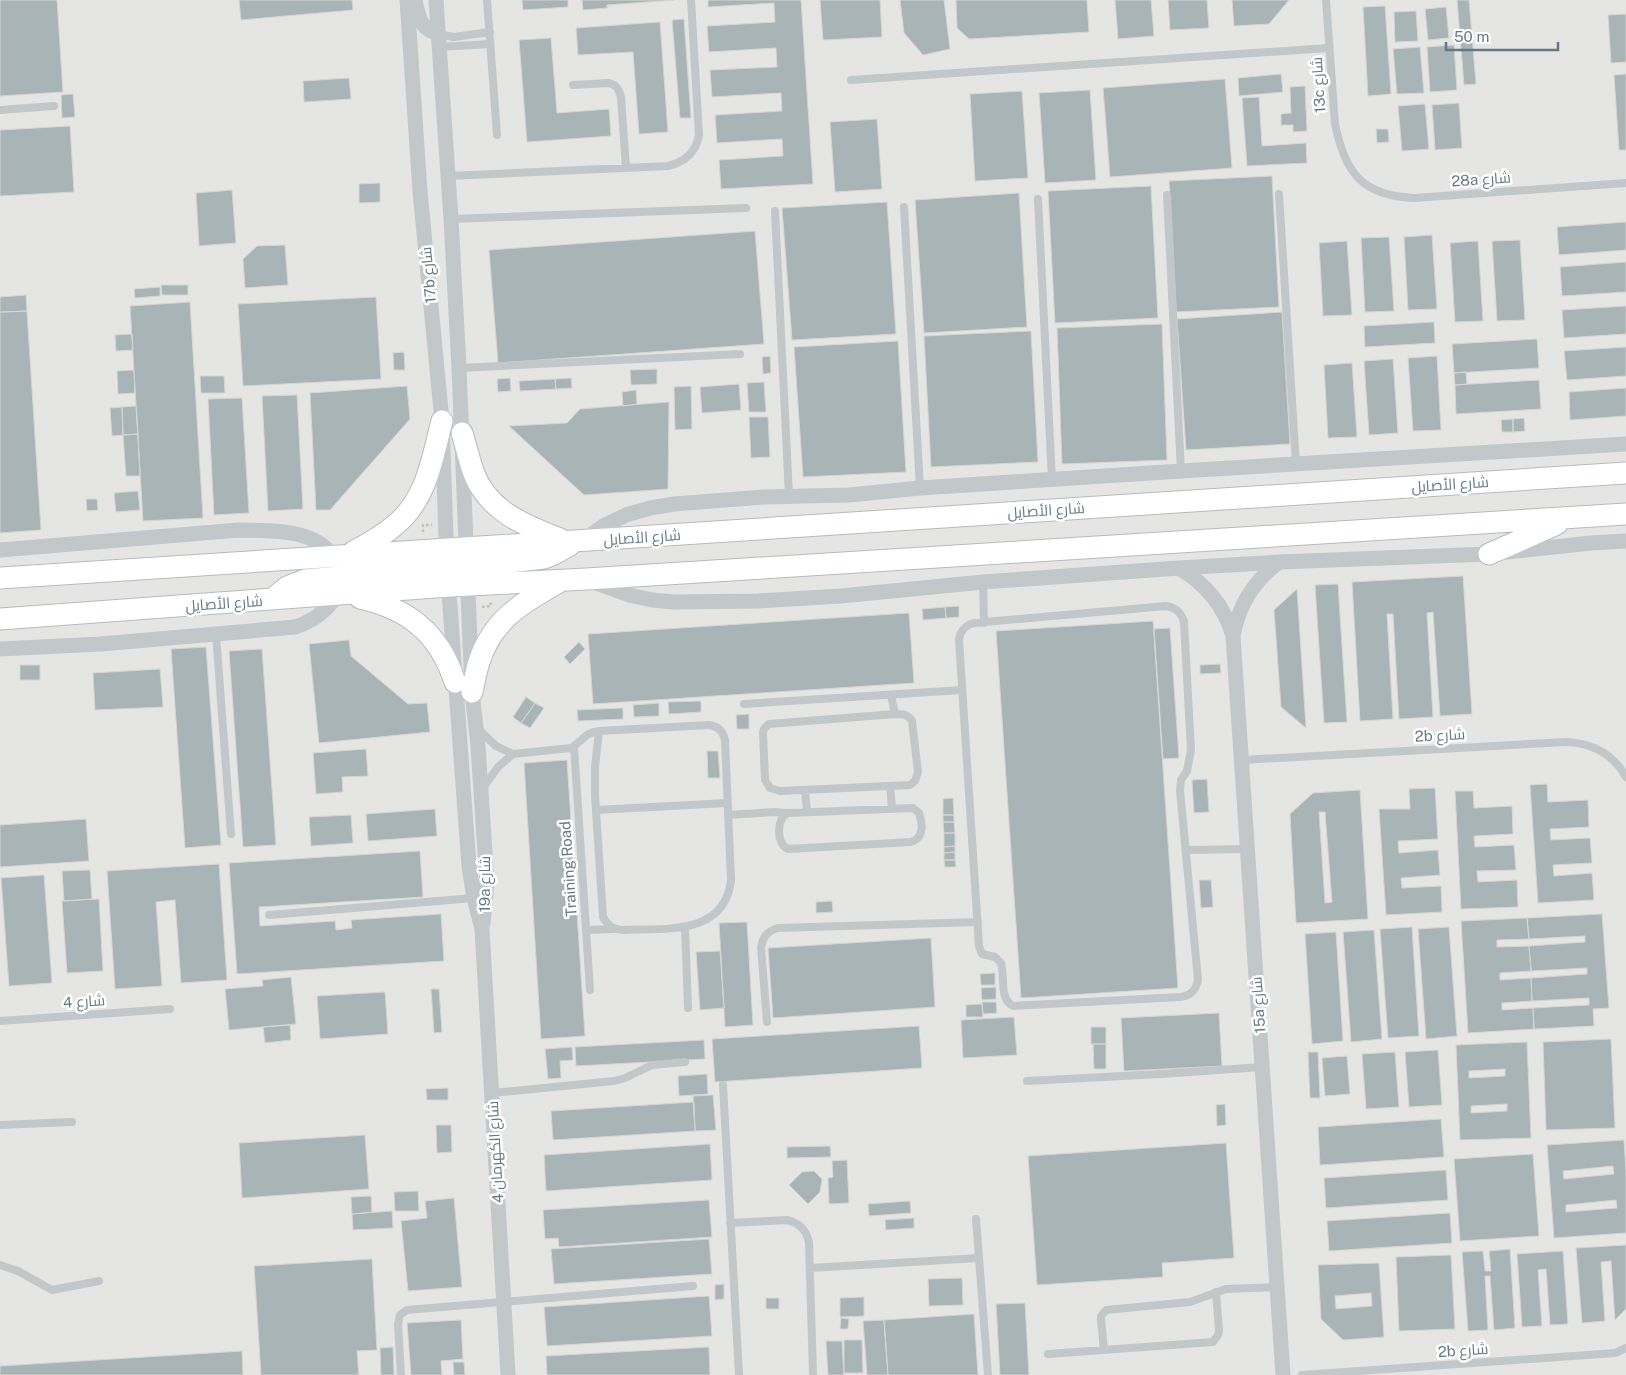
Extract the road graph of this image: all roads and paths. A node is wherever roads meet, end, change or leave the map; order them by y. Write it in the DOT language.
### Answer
graph roads {
  1 [pos="408,0"];
  2 [pos="415,0"];
  3 [pos="436,0"];
  4 [pos="487,0"];
  5 [pos="691,0"];
  6 [pos="1326,0"];
  7 [pos="490,32"];
  8 [pos="438,41"];
  9 [pos="490,44"];
  10 [pos="1329,48"];
  11 [pos="851,80"];
  12 [pos="573,86"];
  13 [pos="54,106"];
  14 [pos="0,110"];
  15 [pos="497,136"];
  16 [pos="1348,166"];
  17 [pos="626,168"];
  18 [pos="448,176"];
  19 [pos="1626,183"];
  20 [pos="1279,194"];
  21 [pos="1166,195"];
  22 [pos="1038,199"];
  23 [pos="904,207"];
  24 [pos="746,208"];
  25 [pos="775,211"];
  26 [pos="451,219"];
  27 [pos="740,354"];
  28 [pos="459,368"];
  29 [pos="442,421"];
  30 [pos="462,433"];
  31 [pos="1626,444"];
  32 [pos="1296,464"];
  33 [pos="1181,471"];
  34 [pos="1626,473"];
  35 [pos="1052,480"];
  36 [pos="920,488"];
  37 [pos="789,496"];
  38 [pos="1626,514"];
  39 [pos="1571,518"];
  40 [pos="1626,541"];
  41 [pos="574,542"];
  42 [pos="0,550"];
  43 [pos="1489,554"];
  44 [pos="342,555"];
  45 [pos="1279,562"];
  46 [pos="457,567"];
  47 [pos="1179,568"];
  48 [pos="0,578"];
  49 [pos="586,579"];
  50 [pos="562,580"];
  51 [pos="983,582"];
  52 [pos="340,594"];
  53 [pos="273,599"];
  54 [pos="4,620"];
  55 [pos="984,623"];
  56 [pos="216,634"];
  57 [pos="1233,636"];
  58 [pos="0,649"];
  59 [pos="463,687"];
  60 [pos="962,690"];
  61 [pos="891,695"];
  62 [pos="744,704"];
  63 [pos="895,714"];
  64 [pos="476,726"];
  65 [pos="599,731"];
  66 [pos="574,747"];
  67 [pos="513,754"];
  68 [pos="1242,760"];
  69 [pos="1626,777"];
  70 [pos="890,786"];
  71 [pos="805,790"];
  72 [pos="481,792"];
  73 [pos="727,803"];
  74 [pos="892,808"];
  75 [pos="596,810"];
  76 [pos="807,812"];
  77 [pos="785,813"];
  78 [pos="728,815"];
  79 [pos="231,834"];
  80 [pos="1248,849"];
  81 [pos="1186,850"];
  82 [pos="474,898"];
  83 [pos="269,915"];
  84 [pos="978,922"];
  85 [pos="685,927"];
  86 [pos="482,929"];
  87 [pos="615,929"];
  88 [pos="586,930"];
  89 [pos="590,990"];
  90 [pos="688,1008"];
  91 [pos="170,1010"];
  92 [pos="0,1021"];
  93 [pos="767,1022"];
  94 [pos="685,1062"];
  95 [pos="1262,1067"];
  96 [pos="1027,1081"];
  97 [pos="723,1085"];
  98 [pos="492,1093"];
  99 [pos="72,1122"];
  100 [pos="0,1125"];
  101 [pos="976,1220"];
  102 [pos="730,1222"];
  103 [pos="979,1258"];
  104 [pos="0,1265"];
  105 [pos="810,1268"];
  106 [pos="99,1282"];
  107 [pos="693,1286"];
  108 [pos="1277,1287"];
  109 [pos="1216,1292"];
  110 [pos="504,1301"];
  111 [pos="1626,1348"];
  112 [pos="1104,1350"];
  113 [pos="1048,1354"];
  114 [pos="401,1375"];
  115 [pos="508,1375"];
  116 [pos="739,1375"];
  117 [pos="813,1375"];
  118 [pos="988,1375"];
  119 [pos="1283,1375"];
  120 [pos="1302,1375"];
  1 -- 29 [label="street, 17b شارع"];
  2 -- 8 [label="street"];
  3 -- 8 [label="street, 17b شارع"];
  4 -- 7 [label="lane"];
  5 -- 17 [label="lane"];
  6 -- 10 [label="lane, 13c شارع"];
  7 -- 8 [label="lane"];
  7 -- 9 [label="lane"];
  8 -- 9 [label="lane"];
  8 -- 18 [label="street, 17b شارع"];
  9 -- 15 [label="lane"];
  10 -- 11 [label="lane"];
  10 -- 16 [label="lane, 13c شارع"];
  12 -- 17 [label="lane"];
  13 -- 14 [label="lane"];
  16 -- 19 [label="lane, 28a شارع"];
  17 -- 18 [label="lane"];
  18 -- 26 [label="street, 17b شارع"];
  20 -- 32 [label="lane"];
  21 -- 33 [label="lane"];
  22 -- 35 [label="lane"];
  23 -- 36 [label="lane"];
  24 -- 26 [label="lane"];
  25 -- 37 [label="lane"];
  26 -- 28 [label="street, 17b شارع"];
  27 -- 28 [label="lane"];
  28 -- 30 [label="street, 17b شارع"];
  29 -- 44 [label="main road"];
  29 -- 46 [label="street, 17b شارع"];
  30 -- 41 [label="main road"];
  30 -- 46 [label="street, 17b شارع"];
  31 -- 32 [label="street"];
  32 -- 33 [label="street"];
  33 -- 35 [label="street"];
  34 -- 41 [label="main road, شارع الأصايل"];
  35 -- 36 [label="street"];
  36 -- 37 [label="street"];
  37 -- 41 [label="street"];
  38 -- 39 [label="main road, شارع الأصايل"];
  39 -- 43 [label="main road"];
  39 -- 49 [label="main road, شارع الأصايل"];
  40 -- 43 [label="street"];
  41 -- 46 [label="main road, شارع الأصايل"];
  42 -- 44 [label="street"];
  43 -- 45 [label="street"];
  44 -- 46 [label="main road, شارع الأصايل"];
  44 -- 48 [label="main road, شارع الأصايل"];
  45 -- 47 [label="street"];
  45 -- 57 [label="street, 15a شارع"];
  46 -- 50 [label="main road, شارع الأصايل"];
  46 -- 52 [label="main road, شارع الأصايل"];
  46 -- 53 [label="main road"];
  46 -- 59 [label="street, 19a شارع"];
  47 -- 51 [label="street"];
  47 -- 57 [label="street, 15a شارع"];
  49 -- 50 [label="main road, شارع الأصايل"];
  49 -- 51 [label="street"];
  50 -- 59 [label="main road"];
  51 -- 55 [label="lane"];
  52 -- 53 [label="main road, شارع الأصايل"];
  52 -- 56 [label="street"];
  52 -- 59 [label="main road"];
  53 -- 54 [label="main road, شارع الأصايل"];
  55 -- 60 [label="lane"];
  55 -- 81 [label="lane"];
  56 -- 58 [label="street"];
  56 -- 79 [label="lane"];
  57 -- 68 [label="street, 15a شارع"];
  59 -- 64 [label="street, 19a شارع"];
  59 -- 82 [label="street, 19a شارع"];
  60 -- 61 [label="lane"];
  60 -- 84 [label="lane"];
  61 -- 62 [label="lane"];
  61 -- 63 [label="lane"];
  63 -- 70 [label="lane"];
  63 -- 71 [label="lane"];
  64 -- 67 [label="lane"];
  64 -- 72 [label="street, 19a شارع"];
  65 -- 66 [label="lane"];
  65 -- 73 [label="lane"];
  65 -- 75 [label="lane"];
  66 -- 67 [label="lane"];
  66 -- 88 [label="lane, Training Road"];
  67 -- 72 [label="lane"];
  68 -- 69 [label="lane, 2b شارع"];
  68 -- 80 [label="street, 15a شارع"];
  70 -- 71 [label="lane"];
  70 -- 74 [label="lane"];
  71 -- 76 [label="lane"];
  72 -- 86 [label="street, 19a شارع"];
  73 -- 75 [label="lane"];
  73 -- 78 [label="lane"];
  74 -- 76 [label="lane"];
  74 -- 77 [label="lane"];
  75 -- 87 [label="lane"];
  76 -- 77 [label="lane"];
  77 -- 78 [label="lane"];
  78 -- 85 [label="lane"];
  80 -- 81 [label="lane"];
  80 -- 95 [label="street, 15a شارع"];
  81 -- 84 [label="lane"];
  82 -- 83 [label="lane"];
  82 -- 86 [label="street, 19a شارع"];
  84 -- 93 [label="lane"];
  85 -- 87 [label="lane"];
  85 -- 90 [label="lane"];
  86 -- 98 [label="street, شارع الكهرمان 4"];
  87 -- 88 [label="lane"];
  88 -- 89 [label="lane, Training Road"];
  91 -- 92 [label="lane, شارع 4"];
  94 -- 98 [label="lane"];
  95 -- 96 [label="lane"];
  95 -- 108 [label="street, 15a شارع"];
  97 -- 102 [label="lane"];
  98 -- 110 [label="street, شارع الكهرمان 4"];
  99 -- 100 [label="lane"];
  101 -- 103 [label="lane"];
  102 -- 105 [label="lane"];
  102 -- 116 [label="lane"];
  103 -- 105 [label="lane"];
  103 -- 118 [label="lane"];
  104 -- 106 [label="lane"];
  105 -- 117 [label="lane"];
  107 -- 110 [label="lane"];
  108 -- 109 [label="lane"];
  108 -- 119 [label="street, 15a شارع"];
  109 -- 112 [label="lane"];
  109 -- 112 [label="lane"];
  110 -- 114 [label="lane"];
  110 -- 115 [label="street, شارع الكهرمان 4"];
  111 -- 120 [label="lane, 2b شارع"];
  112 -- 113 [label="lane"];
}
